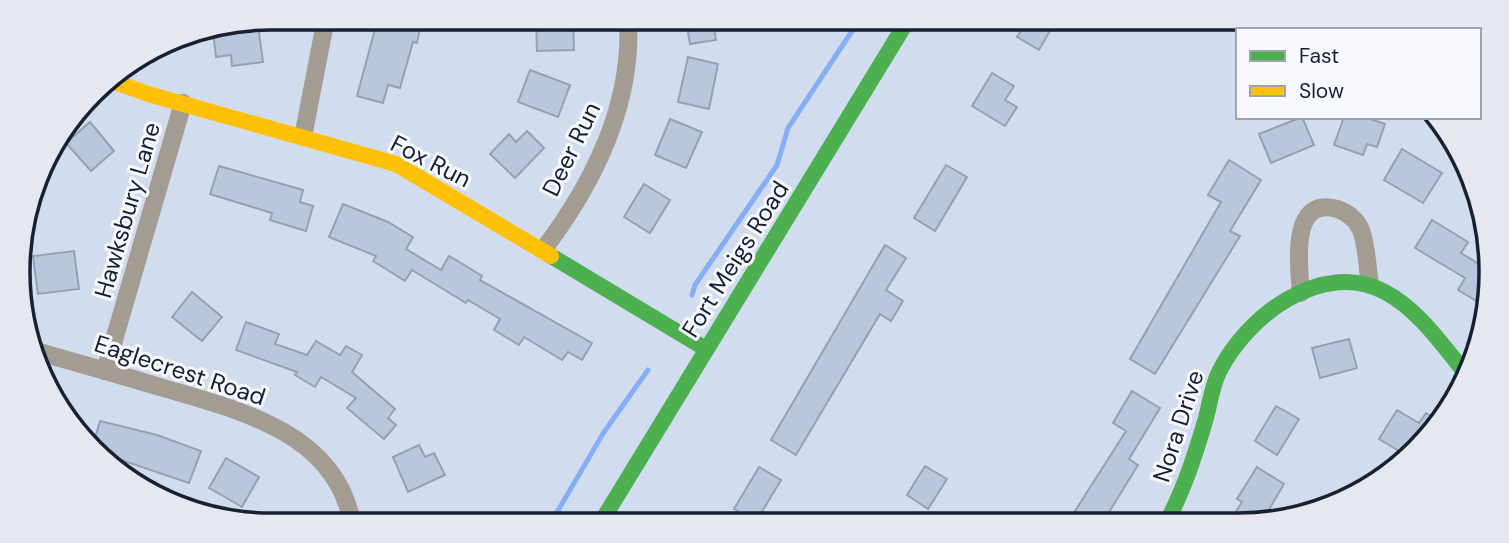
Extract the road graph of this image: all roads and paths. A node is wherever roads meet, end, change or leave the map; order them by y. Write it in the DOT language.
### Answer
graph roads {
  1 [pos="324,30"];
  2 [pos="628,30"];
  3 [pos="902,30"];
  4 [pos="120,83"];
  5 [pos="183,103"];
  6 [pos="303,136"];
  7 [pos="543,250"];
  8 [pos="1370,284"];
  9 [pos="1301,293"];
  10 [pos="706,349"];
  11 [pos="44,353"];
  12 [pos="1459,366"];
  13 [pos="105,371"];
  14 [pos="350,513"];
  15 [pos="607,513"];
  16 [pos="1171,513"];
  1 -- 6 [label="street"];
  2 -- 7 [label="street, Deer Run"];
  3 -- 10 [label="street, Fort Meigs Road"];
  4 -- 5 [label="street, Fox Run"];
  5 -- 6 [label="street, Fox Run"];
  5 -- 13 [label="street, Hawksbury Lane"];
  6 -- 7 [label="street, Fox Run"];
  7 -- 10 [label="street, Fox Run"];
  8 -- 9 [label="street, Nora Drive"];
  8 -- 9 [label="street"];
  8 -- 12 [label="street"];
  9 -- 16 [label="street, Nora Drive"];
  10 -- 15 [label="street, Fort Meigs Road"];
  11 -- 13 [label="street, Eaglecrest Road"];
  13 -- 14 [label="street, Eaglecrest Road"];
}
